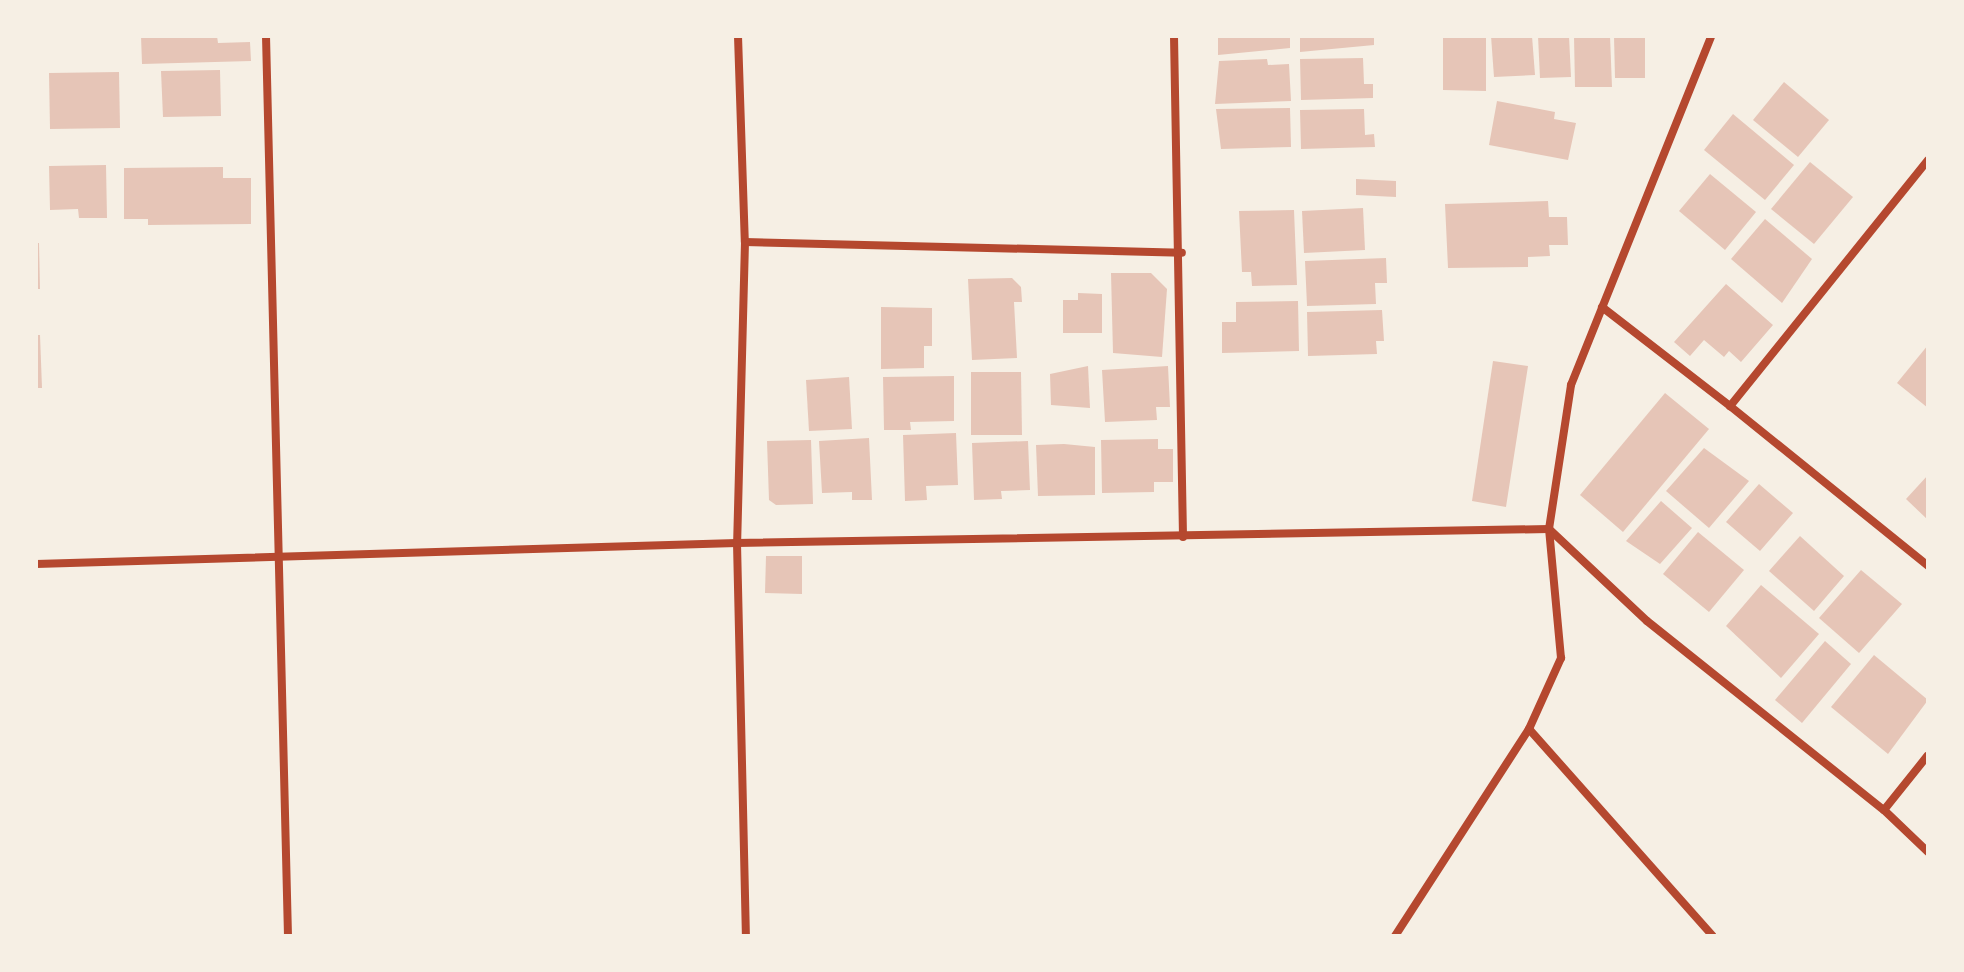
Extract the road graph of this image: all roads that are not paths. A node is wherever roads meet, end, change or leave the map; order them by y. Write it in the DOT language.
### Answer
graph roads {
  1 [pos="266,36"];
  2 [pos="738,36"];
  3 [pos="1174,36"];
  4 [pos="1711,36"];
  5 [pos="1928,160"];
  6 [pos="745,242"];
  7 [pos="1182,253"];
  8 [pos="1602,307"];
  9 [pos="1730,406"];
  10 [pos="1549,529"];
  11 [pos="1183,537"];
  12 [pos="737,543"];
  13 [pos="281,559"];
  14 [pos="36,564"];
  15 [pos="1928,566"];
  16 [pos="1529,729"];
  17 [pos="1928,755"];
  18 [pos="1884,810"];
  19 [pos="1928,852"];
  20 [pos="288,936"];
  21 [pos="746,936"];
  22 [pos="1395,936"];
  23 [pos="1713,936"];
  1 -- 13 [label="street"];
  2 -- 6 [label="street"];
  3 -- 7 [label="street"];
  4 -- 8 [label="street"];
  5 -- 9 [label="street"];
  6 -- 7 [label="street"];
  6 -- 12 [label="street"];
  7 -- 11 [label="street"];
  8 -- 9 [label="street"];
  8 -- 10 [label="street"];
  9 -- 15 [label="street"];
  10 -- 11 [label="street"];
  10 -- 16 [label="street"];
  10 -- 18 [label="street"];
  11 -- 12 [label="street"];
  12 -- 13 [label="street"];
  12 -- 21 [label="street"];
  13 -- 14 [label="street"];
  13 -- 20 [label="street"];
  16 -- 22 [label="street"];
  16 -- 23 [label="street"];
  17 -- 18 [label="street"];
  18 -- 19 [label="street"];
}
